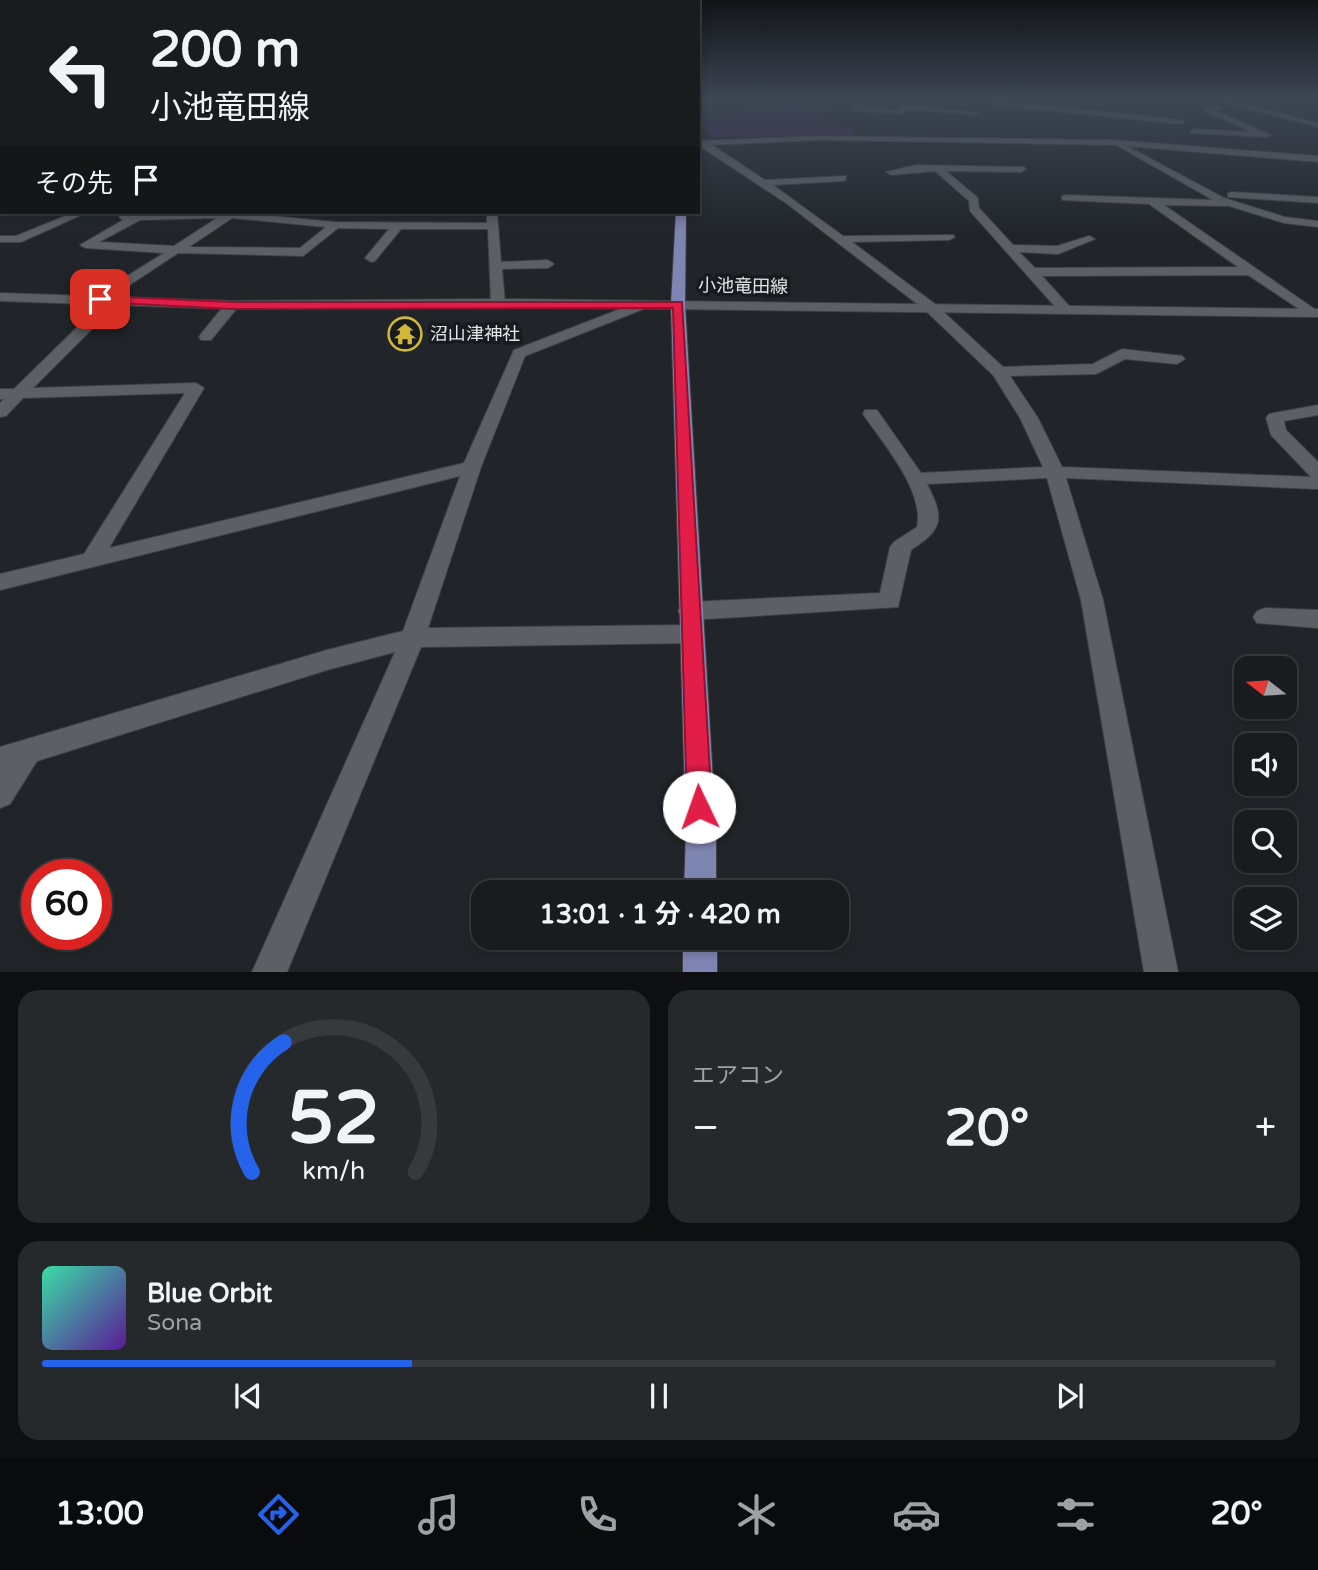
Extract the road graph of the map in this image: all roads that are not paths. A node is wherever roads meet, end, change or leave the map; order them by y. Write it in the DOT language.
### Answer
graph roads {
  1 [pos="702,144"];
  2 [pos="1118,144"];
  3 [pos="1155,144"];
  4 [pos="1211,144"];
  5 [pos="1217,148"];
  6 [pos="1318,159"];
  7 [pos="937,168"];
  8 [pos="1021,169"];
  9 [pos="891,172"];
  10 [pos="843,178"];
  11 [pos="762,183"];
  12 [pos="1274,186"];
  13 [pos="1210,194"];
  14 [pos="1066,198"];
  15 [pos="1280,198"];
  16 [pos="1318,200"];
  17 [pos="1153,202"];
  18 [pos="1235,204"];
  19 [pos="78,214"];
  20 [pos="131,214"];
  21 [pos="492,214"];
  22 [pos="681,214"];
  23 [pos="230,215"];
  24 [pos="400,224"];
  25 [pos="1318,224"];
  26 [pos="335,225"];
  27 [pos="492,226"];
  28 [pos="949,237"];
  29 [pos="0,239"];
  30 [pos="840,239"];
  31 [pos="1089,239"];
  32 [pos="1010,248"];
  33 [pos="179,250"];
  34 [pos="371,258"];
  35 [pos="548,264"];
  36 [pos="494,266"];
  37 [pos="1248,271"];
  38 [pos="1032,272"];
  39 [pos="0,298"];
  40 [pos="106,300"];
  41 [pos="498,303"];
  42 [pos="641,304"];
  43 [pos="678,304"];
  44 [pos="232,305"];
  45 [pos="930,307"];
  46 [pos="1064,308"];
  47 [pos="1314,313"];
  48 [pos="206,337"];
  49 [pos="1177,359"];
  50 [pos="999,372"];
  51 [pos="8,394"];
  52 [pos="1318,410"];
  53 [pos="0,412"];
  54 [pos="871,414"];
  55 [pos="472,467"];
  56 [pos="1055,472"];
  57 [pos="1318,473"];
  58 [pos="917,479"];
  59 [pos="1318,483"];
  60 [pos="92,559"];
  61 [pos="0,582"];
  62 [pos="1265,617"];
  63 [pos="1318,619"];
  64 [pos="691,622"];
  65 [pos="413,638"];
  66 [pos="27,752"];
  67 [pos="0,760"];
  68 [pos="0,794"];
  69 [pos="700,880"];
  70 [pos="700,950"];
  71 [pos="269,971"];
  72 [pos="700,971"];
  73 [pos="1161,971"];
  1 -- 11 [label="street"];
  2 -- 13 [label="street"];
  3 -- 5 [label="street"];
  4 -- 5 [label="street"];
  5 -- 6 [label="street"];
  7 -- 8 [label="street"];
  7 -- 9 [label="street"];
  7 -- 32 [label="street"];
  10 -- 11 [label="street"];
  11 -- 30 [label="street"];
  12 -- 15 [label="street"];
  13 -- 15 [label="street"];
  13 -- 18 [label="street"];
  14 -- 17 [label="street"];
  15 -- 16 [label="street"];
  17 -- 18 [label="street"];
  17 -- 37 [label="street"];
  18 -- 25 [label="street"];
  19 -- 29 [label="street"];
  20 -- 23 [label="street"];
  20 -- 33 [label="street"];
  21 -- 27 [label="street"];
  22 -- 43 [label="main road"];
  23 -- 26 [label="street"];
  23 -- 33 [label="street"];
  24 -- 26 [label="street"];
  24 -- 27 [label="street"];
  24 -- 34 [label="street"];
  26 -- 33 [label="street"];
  27 -- 36 [label="street"];
  28 -- 30 [label="street"];
  30 -- 45 [label="street"];
  31 -- 32 [label="street"];
  32 -- 38 [label="street"];
  33 -- 40 [label="street"];
  35 -- 36 [label="street"];
  36 -- 41 [label="street"];
  37 -- 38 [label="street"];
  37 -- 47 [label="street"];
  38 -- 46 [label="street"];
  39 -- 40 [label="street, 小池竜田線"];
  40 -- 44 [label="street, 小池竜田線"];
  40 -- 51 [label="street"];
  41 -- 42 [label="street, 小池竜田線"];
  41 -- 44 [label="street, 小池竜田線"];
  42 -- 43 [label="street, 小池竜田線"];
  42 -- 55 [label="street"];
  43 -- 45 [label="street, 小池竜田線"];
  43 -- 64 [label="main road"];
  44 -- 48 [label="street"];
  45 -- 46 [label="street, 小池竜田線"];
  45 -- 50 [label="street"];
  46 -- 47 [label="street, 小池竜田線"];
  49 -- 50 [label="street"];
  50 -- 56 [label="street"];
  51 -- 53 [label="street"];
  51 -- 60 [label="street"];
  52 -- 57 [label="street"];
  54 -- 58 [label="street"];
  55 -- 60 [label="street"];
  55 -- 65 [label="street"];
  56 -- 58 [label="street"];
  56 -- 59 [label="street"];
  56 -- 73 [label="street"];
  58 -- 64 [label="street"];
  60 -- 61 [label="street"];
  62 -- 63 [label="street"];
  64 -- 65 [label="street"];
  64 -- 69 [label="main road"];
  65 -- 66 [label="street"];
  65 -- 71 [label="street"];
  66 -- 67 [label="street"];
  66 -- 68 [label="street"];
  70 -- 72 [label="main road"];
}
